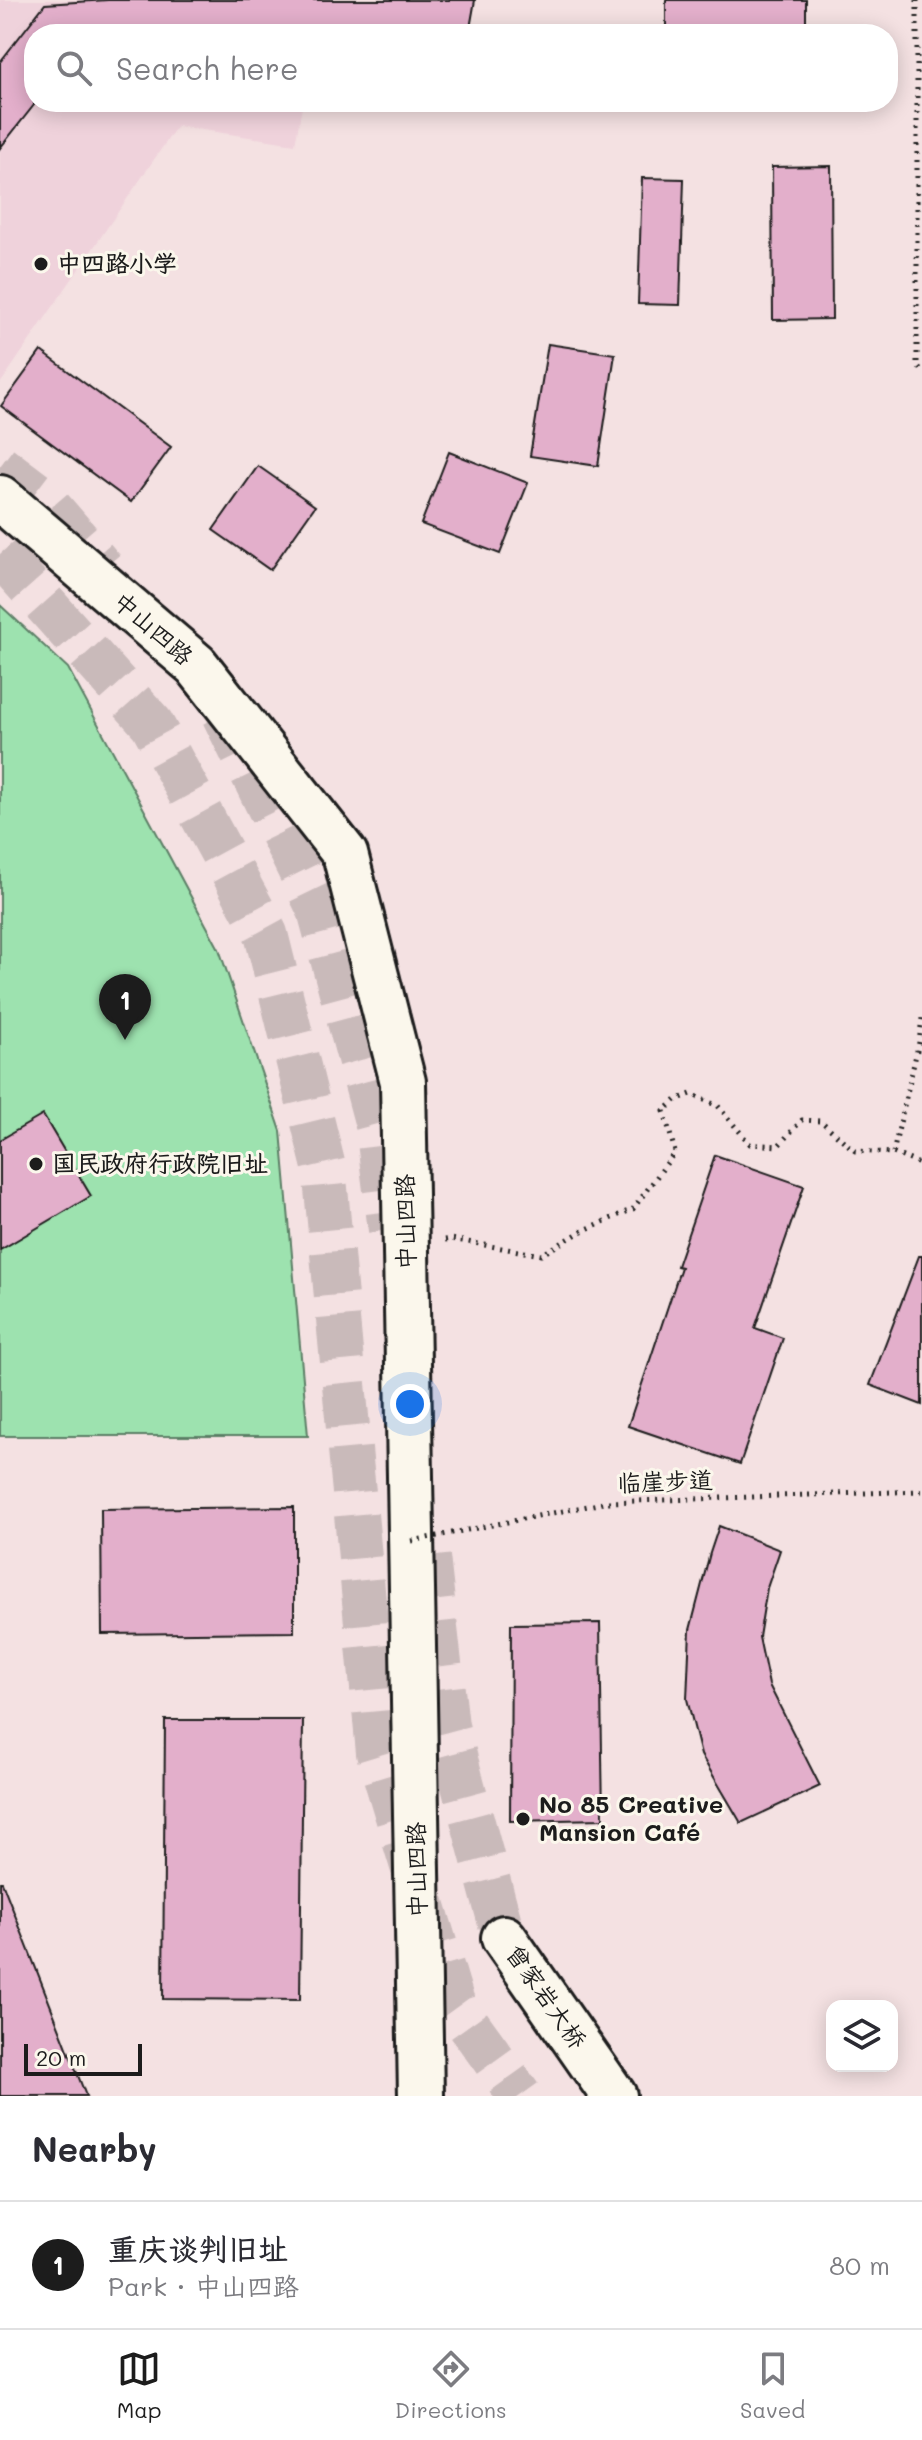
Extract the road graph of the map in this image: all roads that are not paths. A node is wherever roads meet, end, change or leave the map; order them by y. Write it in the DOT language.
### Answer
graph roads {
  1 [pos="0,498"];
  2 [pos="504,1938"];
  3 [pos="421,2096"];
  4 [pos="614,2096"];
  1 -- 3 [label="street, 中山四路"];
  2 -- 4 [label="street, 曾家岩大桥"];
}
